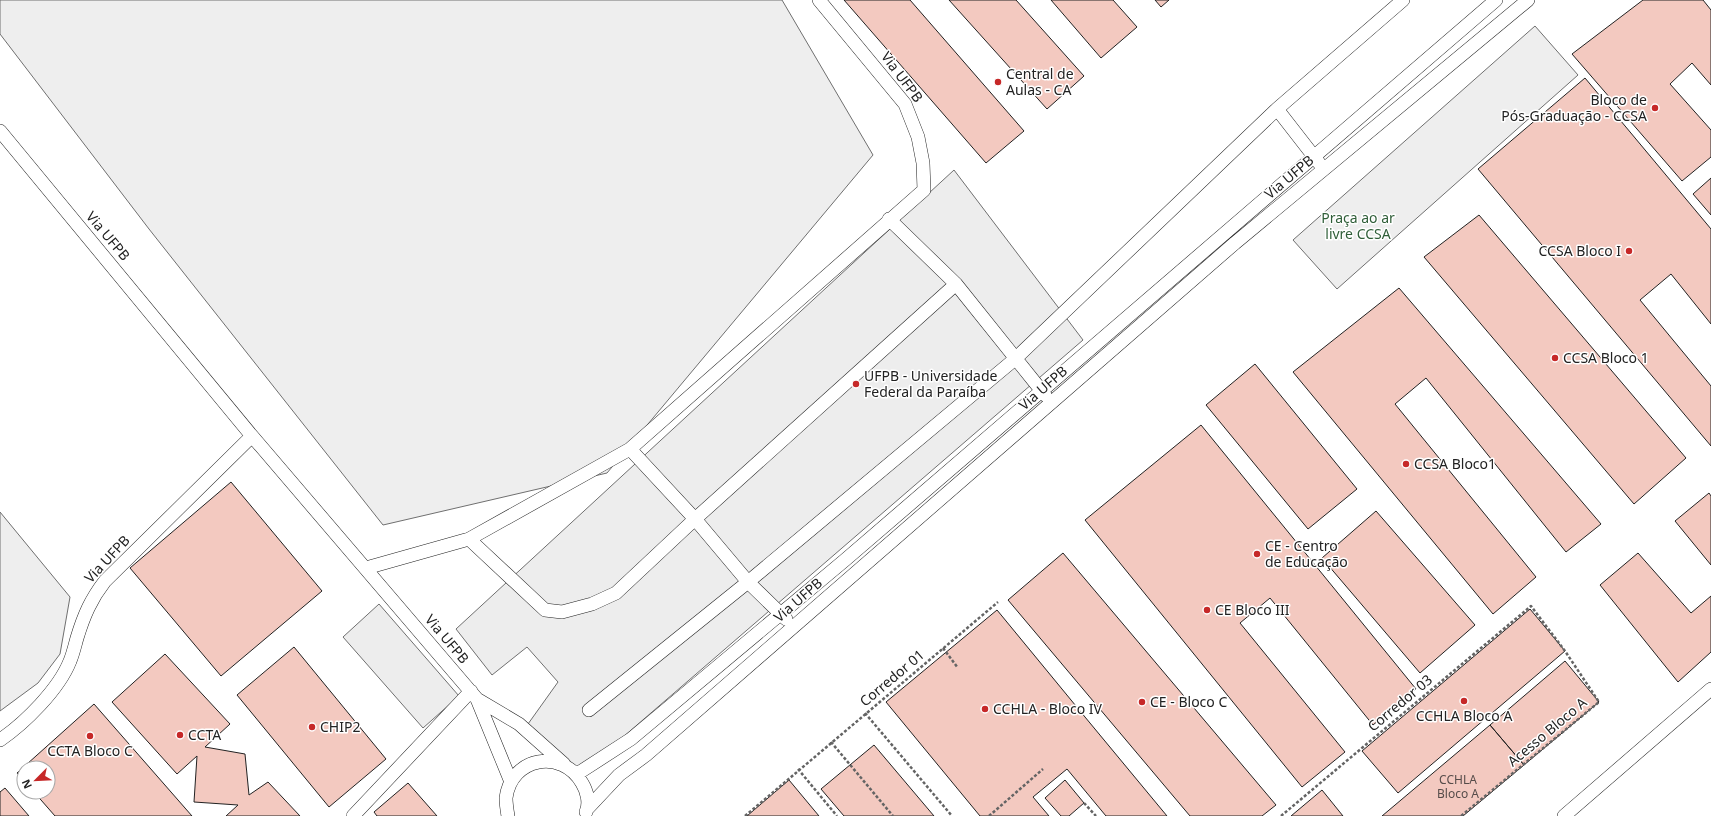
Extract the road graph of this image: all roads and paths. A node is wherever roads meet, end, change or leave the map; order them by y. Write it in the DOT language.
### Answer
graph roads {
  1 [pos="819,0"];
  2 [pos="1403,0"];
  3 [pos="1496,0"];
  4 [pos="1528,0"];
  5 [pos="1277,109"];
  6 [pos="0,131"];
  7 [pos="1313,156"];
  8 [pos="1324,169"];
  9 [pos="889,219"];
  10 [pos="956,284"];
  11 [pos="1015,359"];
  12 [pos="1040,390"];
  13 [pos="1052,402"];
  14 [pos="252,436"];
  15 [pos="630,449"];
  16 [pos="695,520"];
  17 [pos="469,539"];
  18 [pos="366,568"];
  19 [pos="748,582"];
  20 [pos="998,602"];
  21 [pos="781,613"];
  22 [pos="792,626"];
  23 [pos="943,648"];
  24 [pos="1565,651"];
  25 [pos="958,668"];
  26 [pos="1711,689"];
  27 [pos="474,695"];
  28 [pos="589,710"];
  29 [pos="865,714"];
  30 [pos="0,740"];
  31 [pos="831,742"];
  32 [pos="564,764"];
  33 [pos="798,769"];
  34 [pos="1043,769"];
  35 [pos="577,774"];
  36 [pos="511,782"];
  37 [pos="1084,803"];
  38 [pos="586,812"];
  39 [pos="353,816"];
  40 [pos="508,816"];
  41 [pos="745,816"];
  42 [pos="837,816"];
  43 [pos="893,816"];
  44 [pos="952,816"];
  45 [pos="989,816"];
  46 [pos="1096,816"];
  47 [pos="1281,816"];
  48 [pos="1461,816"];
  49 [pos="1564,816"];
  1 -- 9 [label="lane, Via UFPB"];
  2 -- 5 [label="lane"];
  3 -- 7 [label="lane, Via UFPB"];
  4 -- 8 [label="lane, Via UFPB"];
  5 -- 7 [label="lane"];
  5 -- 11 [label="lane"];
  6 -- 14 [label="lane, Via UFPB"];
  7 -- 8 [label="lane"];
  7 -- 12 [label="lane, Via UFPB"];
  8 -- 13 [label="lane, Via UFPB"];
  9 -- 10 [label="lane"];
  9 -- 15 [label="lane"];
  10 -- 11 [label="lane"];
  10 -- 16 [label="lane"];
  11 -- 12 [label="lane"];
  11 -- 19 [label="lane"];
  12 -- 13 [label="lane"];
  12 -- 21 [label="lane, Via UFPB"];
  13 -- 22 [label="lane, Via UFPB"];
  14 -- 18 [label="lane, Via UFPB"];
  14 -- 30 [label="lane, Via UFPB"];
  15 -- 16 [label="lane"];
  15 -- 17 [label="lane"];
  16 -- 17 [label="lane"];
  16 -- 19 [label="lane"];
  17 -- 18 [label="lane"];
  18 -- 27 [label="lane, Via UFPB"];
  19 -- 21 [label="lane"];
  19 -- 28 [label="lane"];
  20 -- 23 [label="path, Corredor 01"];
  21 -- 22 [label="lane"];
  21 -- 35 [label="lane, Via UFPB"];
  22 -- 38 [label="lane, Via UFPB"];
  23 -- 25 [label="path"];
  23 -- 29 [label="path, Corredor 01"];
  24 -- 47 [label="path, Corredor 03"];
  24 -- 48 [label="path, Acesso Bloco A"];
  26 -- 49 [label="lane"];
  27 -- 32 [label="lane, Via UFPB"];
  27 -- 36 [label="lane, Via UFPB"];
  27 -- 39 [label="lane"];
  29 -- 31 [label="path, Corredor 01"];
  29 -- 44 [label="path"];
  31 -- 33 [label="path, Corredor 01"];
  31 -- 43 [label="path"];
  32 -- 35 [label="lane, Via UFPB"];
  32 -- 36 [label="lane"];
  33 -- 41 [label="path, Corredor 01"];
  33 -- 42 [label="path"];
  34 -- 45 [label="path"];
  35 -- 38 [label="lane, Via UFPB"];
  36 -- 40 [label="lane"];
  37 -- 46 [label="path"];
}
